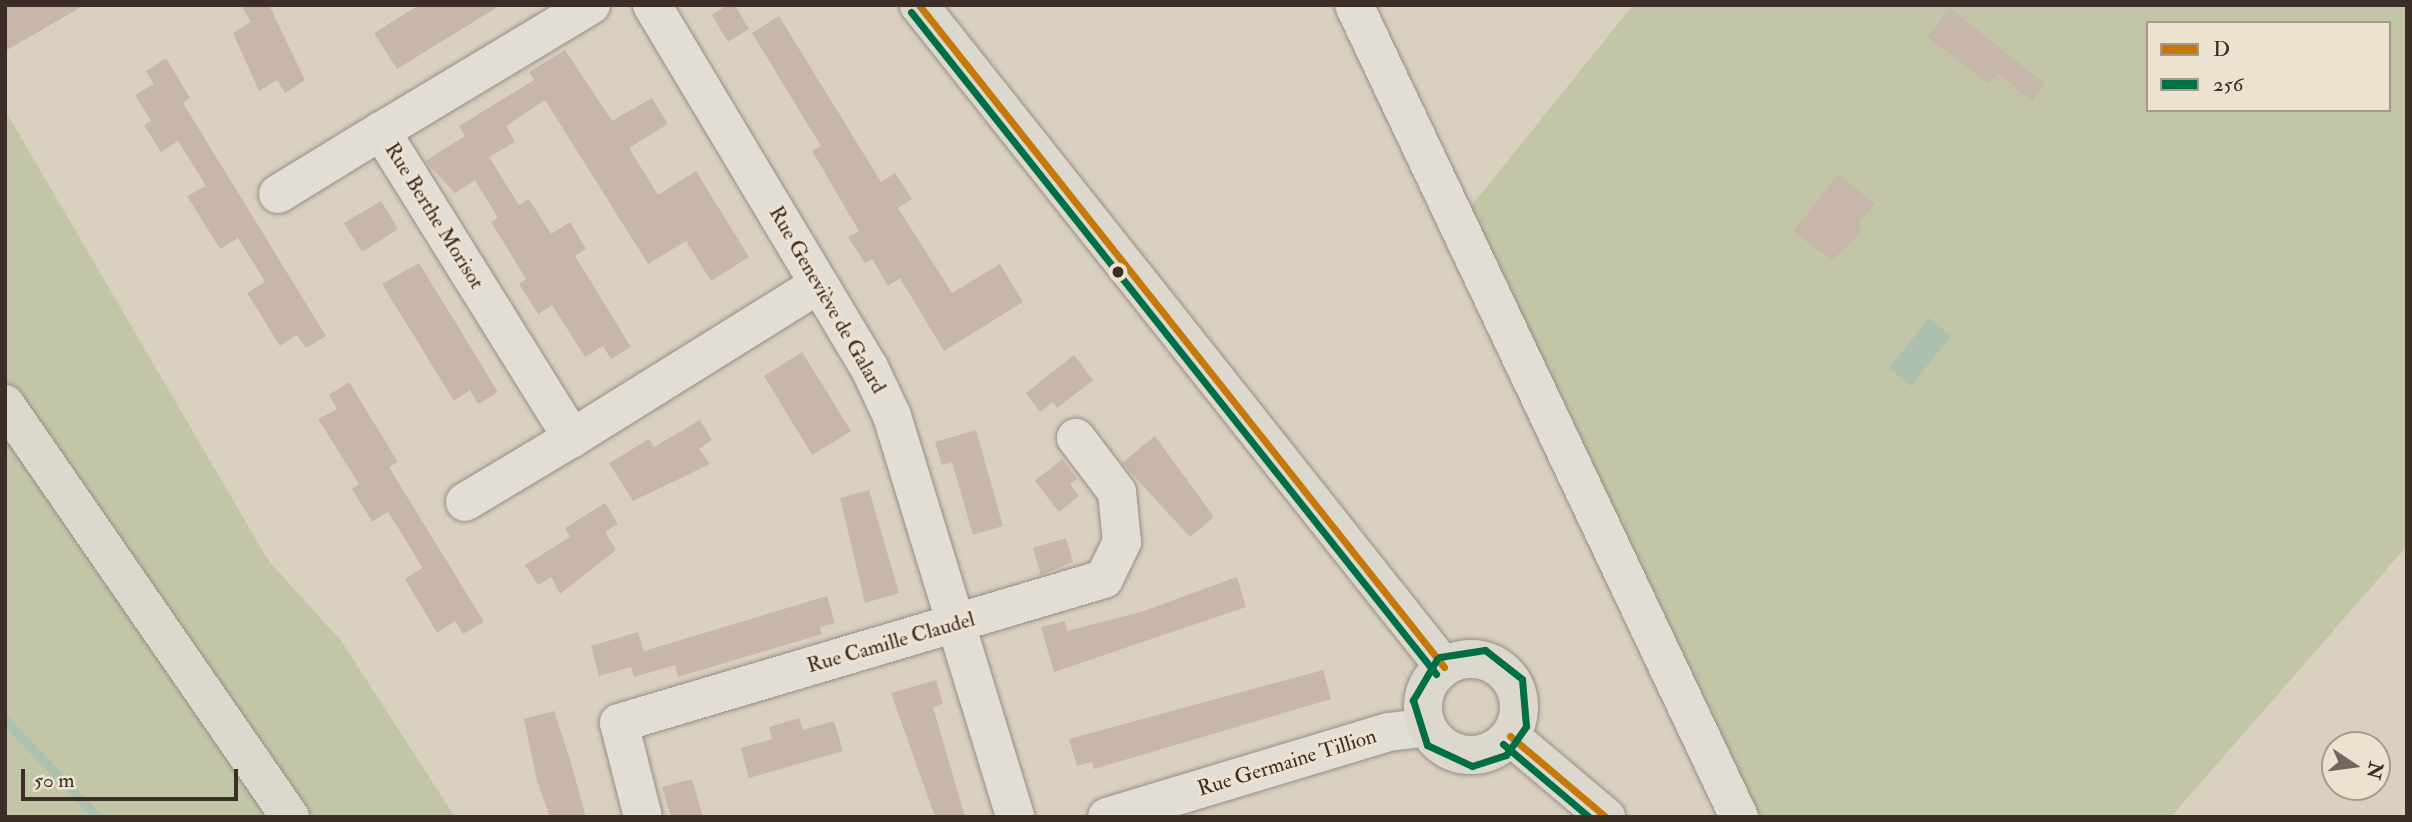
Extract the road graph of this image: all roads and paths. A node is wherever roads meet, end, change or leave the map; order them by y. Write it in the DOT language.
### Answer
graph roads {
  1 [pos="591,5"];
  2 [pos="652,5"];
  3 [pos="919,5"];
  4 [pos="1353,5"];
  5 [pos="380,131"];
  6 [pos="278,194"];
  7 [pos="819,284"];
  8 [pos="5,404"];
  9 [pos="572,438"];
  10 [pos="1076,438"];
  11 [pos="465,502"];
  12 [pos="957,624"];
  13 [pos="1444,667"];
  14 [pos="1427,727"];
  15 [pos="1510,736"];
  16 [pos="1222,802"];
  17 [pos="290,817"];
  18 [pos="643,817"];
  19 [pos="1015,817"];
  20 [pos="1107,817"];
  21 [pos="1606,817"];
  22 [pos="1739,817"];
  1 -- 5 [label="street, Rue Berthe Morisot"];
  2 -- 7 [label="street, Rue Geneviève de Galard"];
  3 -- 13 [label="main road"];
  4 -- 22 [label="street"];
  5 -- 6 [label="street"];
  5 -- 9 [label="street, Rue Berthe Morisot"];
  7 -- 9 [label="street"];
  7 -- 12 [label="street, Rue Geneviève de Galard"];
  8 -- 17 [label="main road"];
  9 -- 11 [label="street"];
  10 -- 12 [label="street, Rue Camille Claudel"];
  12 -- 18 [label="street, Rue Camille Claudel"];
  12 -- 19 [label="street, Rue Geneviève de Galard"];
  13 -- 14 [label="main road"];
  13 -- 15 [label="main road"];
  14 -- 15 [label="main road"];
  14 -- 16 [label="street, Rue Germaine Tillion"];
  15 -- 21 [label="main road"];
  16 -- 20 [label="street, Rue Germaine Tillion"];
}
